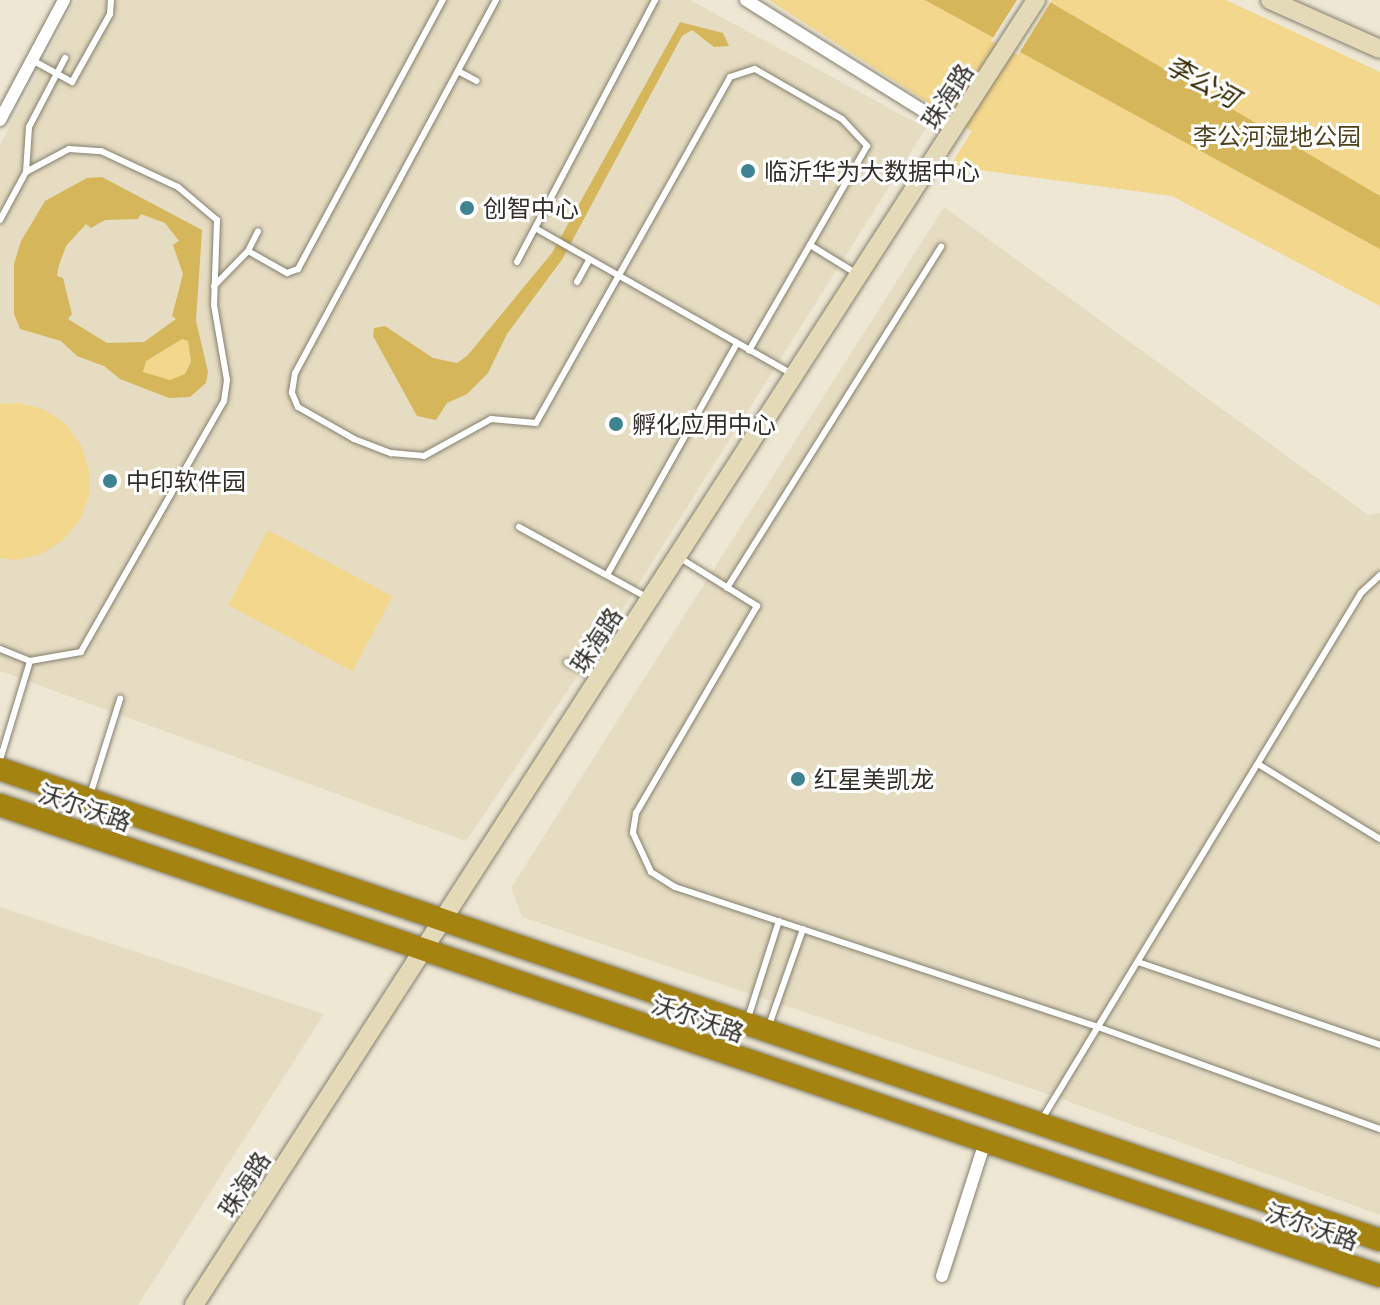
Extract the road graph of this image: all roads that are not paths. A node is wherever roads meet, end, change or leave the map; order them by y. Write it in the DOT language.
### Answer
graph roads {
  1 [pos="64,0"];
  2 [pos="111,0"];
  3 [pos="443,0"];
  4 [pos="496,0"];
  5 [pos="655,0"];
  6 [pos="746,0"];
  7 [pos="1036,0"];
  8 [pos="1270,0"];
  9 [pos="1380,49"];
  10 [pos="65,58"];
  11 [pos="32,60"];
  12 [pos="458,71"];
  13 [pos="57,73"];
  14 [pos="477,81"];
  15 [pos="0,120"];
  16 [pos="954,130"];
  17 [pos="26,172"];
  18 [pos="0,220"];
  19 [pos="535,228"];
  20 [pos="258,231"];
  21 [pos="810,245"];
  22 [pos="941,247"];
  23 [pos="248,251"];
  24 [pos="590,259"];
  25 [pos="517,262"];
  26 [pos="617,275"];
  27 [pos="860,276"];
  28 [pos="577,282"];
  29 [pos="214,286"];
  30 [pos="737,343"];
  31 [pos="749,350"];
  32 [pos="795,376"];
  33 [pos="519,527"];
  34 [pos="678,557"];
  35 [pos="607,575"];
  36 [pos="1380,575"];
  37 [pos="727,588"];
  38 [pos="651,600"];
  39 [pos="0,649"];
  40 [pos="30,661"];
  41 [pos="567,662"];
  42 [pos="599,679"];
  43 [pos="120,699"];
  44 [pos="0,760"];
  45 [pos="1258,764"];
  46 [pos="0,769"];
  47 [pos="88,800"];
  48 [pos="0,805"];
  49 [pos="1380,839"];
  50 [pos="443,921"];
  51 [pos="779,921"];
  52 [pos="803,929"];
  53 [pos="423,952"];
  54 [pos="1138,962"];
  55 [pos="756,1026"];
  56 [pos="1098,1027"];
  57 [pos="1380,1045"];
  58 [pos="1041,1122"];
  59 [pos="1380,1129"];
  60 [pos="985,1142"];
  61 [pos="1380,1240"];
  62 [pos="942,1276"];
  63 [pos="1380,1276"];
  64 [pos="194,1305"];
  1 -- 11 [label="street"];
  2 -- 13 [label="lane"];
  3 -- 23 [label="lane"];
  4 -- 12 [label="lane"];
  5 -- 19 [label="lane"];
  6 -- 16 [label="street"];
  7 -- 16 [label="main road, 珠海路"];
  8 -- 9 [label="main road"];
  10 -- 13 [label="lane"];
  11 -- 13 [label="lane"];
  11 -- 15 [label="street"];
  12 -- 14 [label="lane"];
  12 -- 26 [label="lane"];
  13 -- 17 [label="lane"];
  16 -- 27 [label="main road, 珠海路"];
  17 -- 18 [label="lane"];
  17 -- 29 [label="lane"];
  19 -- 24 [label="lane"];
  19 -- 25 [label="lane"];
  20 -- 23 [label="lane"];
  21 -- 26 [label="lane"];
  21 -- 27 [label="lane"];
  21 -- 31 [label="lane"];
  22 -- 37 [label="lane"];
  23 -- 29 [label="lane"];
  24 -- 26 [label="lane"];
  24 -- 28 [label="lane"];
  26 -- 30 [label="lane"];
  27 -- 32 [label="main road, 珠海路"];
  29 -- 40 [label="lane"];
  30 -- 31 [label="lane"];
  30 -- 35 [label="lane"];
  31 -- 32 [label="lane"];
  32 -- 34 [label="main road, 珠海路"];
  33 -- 35 [label="lane"];
  34 -- 37 [label="lane"];
  34 -- 38 [label="main road, 珠海路"];
  35 -- 38 [label="lane"];
  36 -- 45 [label="lane"];
  37 -- 51 [label="lane"];
  38 -- 42 [label="main road, 珠海路"];
  39 -- 40 [label="lane"];
  40 -- 44 [label="lane"];
  41 -- 42 [label="lane"];
  42 -- 50 [label="main road, 珠海路"];
  43 -- 47 [label="lane"];
  45 -- 49 [label="lane"];
  45 -- 54 [label="lane"];
  46 -- 47 [label="highway, 沃尔沃路"];
  47 -- 50 [label="highway, 沃尔沃路"];
  48 -- 53 [label="highway, 沃尔沃路"];
  50 -- 53 [label="main road, 珠海路"];
  50 -- 55 [label="highway, 沃尔沃路"];
  51 -- 52 [label="lane"];
  51 -- 55 [label="lane"];
  52 -- 55 [label="lane"];
  52 -- 56 [label="lane"];
  53 -- 60 [label="highway, 沃尔沃路"];
  53 -- 64 [label="main road, 珠海路"];
  54 -- 56 [label="lane"];
  54 -- 57 [label="lane"];
  55 -- 58 [label="highway, 沃尔沃路"];
  56 -- 58 [label="lane"];
  56 -- 59 [label="lane"];
  58 -- 61 [label="highway, 沃尔沃路"];
  60 -- 62 [label="street"];
  60 -- 63 [label="highway, 沃尔沃路"];
}
